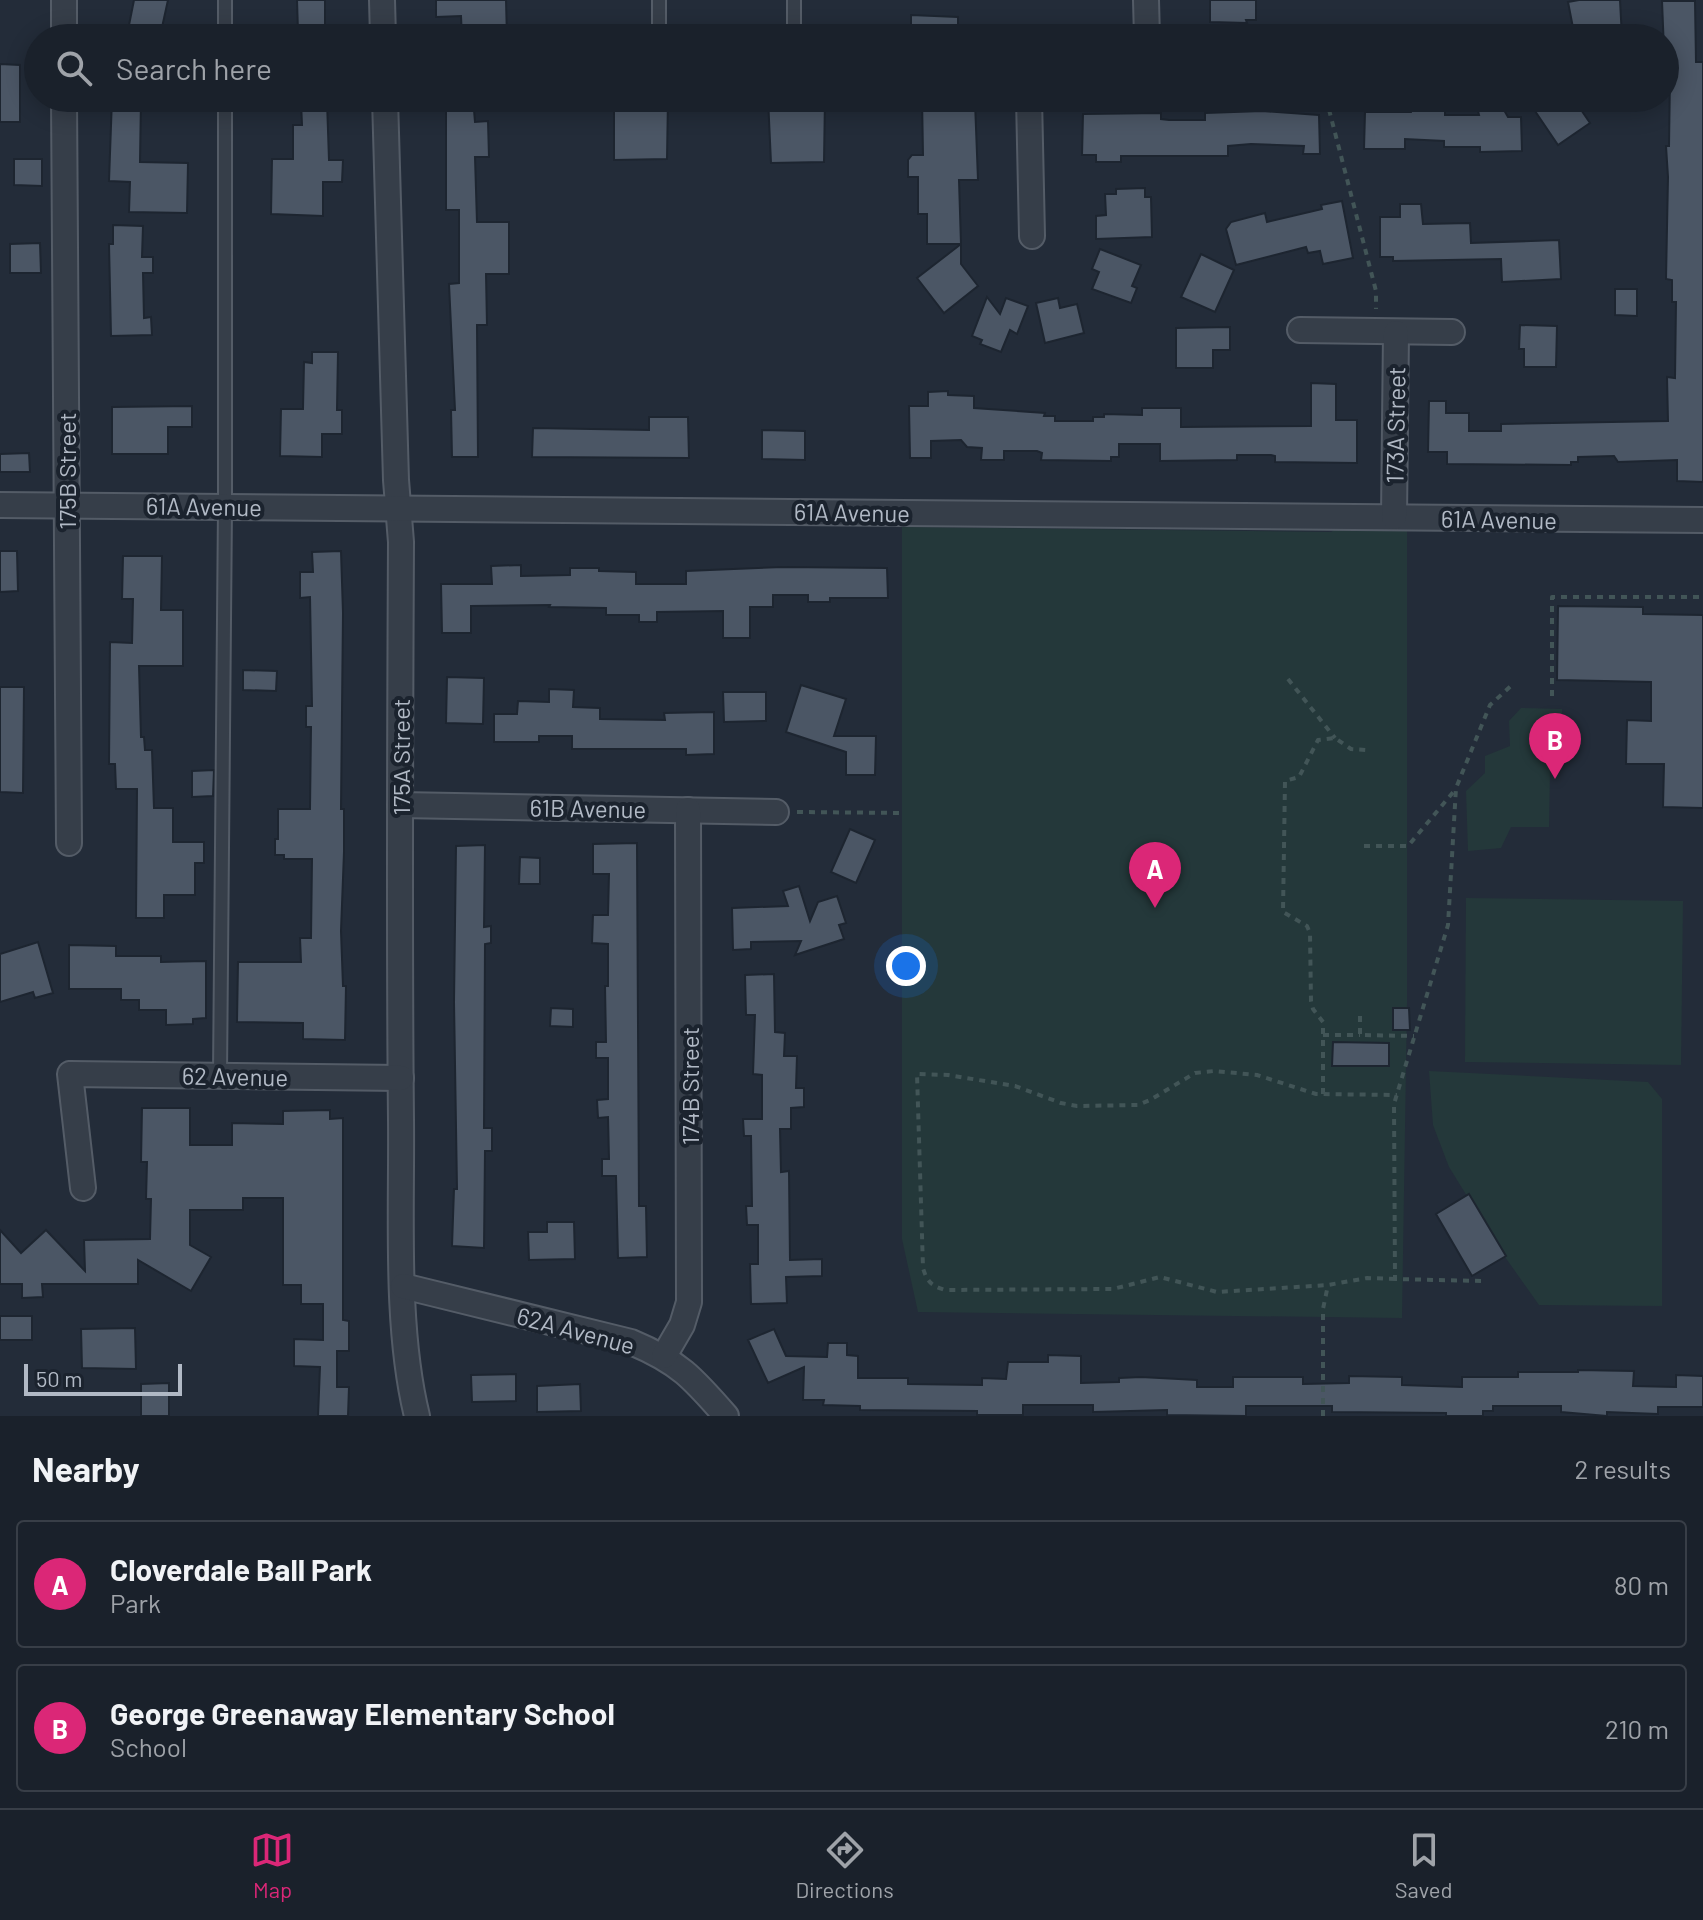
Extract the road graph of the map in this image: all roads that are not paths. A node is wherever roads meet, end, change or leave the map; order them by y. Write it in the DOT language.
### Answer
graph roads {
  1 [pos="64,0"];
  2 [pos="225,0"];
  3 [pos="382,0"];
  4 [pos="659,0"];
  5 [pos="794,0"];
  6 [pos="1146,0"];
  7 [pos="64,24"];
  8 [pos="225,24"];
  9 [pos="383,24"];
  10 [pos="659,24"];
  11 [pos="794,24"];
  12 [pos="1147,24"];
  13 [pos="64,112"];
  14 [pos="225,112"];
  15 [pos="385,112"];
  16 [pos="1029,112"];
  17 [pos="1032,236"];
  18 [pos="1386,326"];
  19 [pos="1300,330"];
  20 [pos="1452,332"];
  21 [pos="0,505"];
  22 [pos="66,505"];
  23 [pos="225,507"];
  24 [pos="398,508"];
  25 [pos="1394,517"];
  26 [pos="1703,520"];
  27 [pos="400,805"];
  28 [pos="688,810"];
  29 [pos="776,812"];
  30 [pos="69,843"];
  31 [pos="220,1075"];
  32 [pos="401,1078"];
  33 [pos="83,1188"];
  34 [pos="403,1286"];
  35 [pos="664,1356"];
  36 [pos="417,1416"];
  37 [pos="726,1416"];
  1 -- 7 [label="street"];
  2 -- 8 [label="lane"];
  3 -- 9 [label="street"];
  4 -- 10 [label="lane"];
  5 -- 11 [label="lane"];
  6 -- 12 [label="street"];
  13 -- 22 [label="street, 175B Street"];
  14 -- 23 [label="lane"];
  15 -- 24 [label="street, 175A Street"];
  16 -- 17 [label="street"];
  18 -- 19 [label="street, 173A Street"];
  18 -- 20 [label="street, 173A Street"];
  18 -- 25 [label="street, 173A Street"];
  21 -- 22 [label="street, 61A Avenue"];
  22 -- 23 [label="street, 61A Avenue"];
  22 -- 30 [label="street, 175B Street"];
  23 -- 24 [label="street, 61A Avenue"];
  23 -- 31 [label="lane"];
  24 -- 25 [label="street, 61A Avenue"];
  24 -- 27 [label="street, 175A Street"];
  25 -- 26 [label="street, 61A Avenue"];
  27 -- 28 [label="street, 61B Avenue"];
  27 -- 32 [label="street, 175A Street"];
  28 -- 29 [label="street, 61B Avenue"];
  28 -- 35 [label="street, 174B Street"];
  31 -- 32 [label="street, 62 Avenue"];
  31 -- 33 [label="street, 62 Avenue"];
  32 -- 34 [label="street, 175A Street"];
  34 -- 35 [label="street, 62A Avenue"];
  34 -- 36 [label="street, 175A Street"];
  35 -- 37 [label="street, 62A Avenue"];
}
